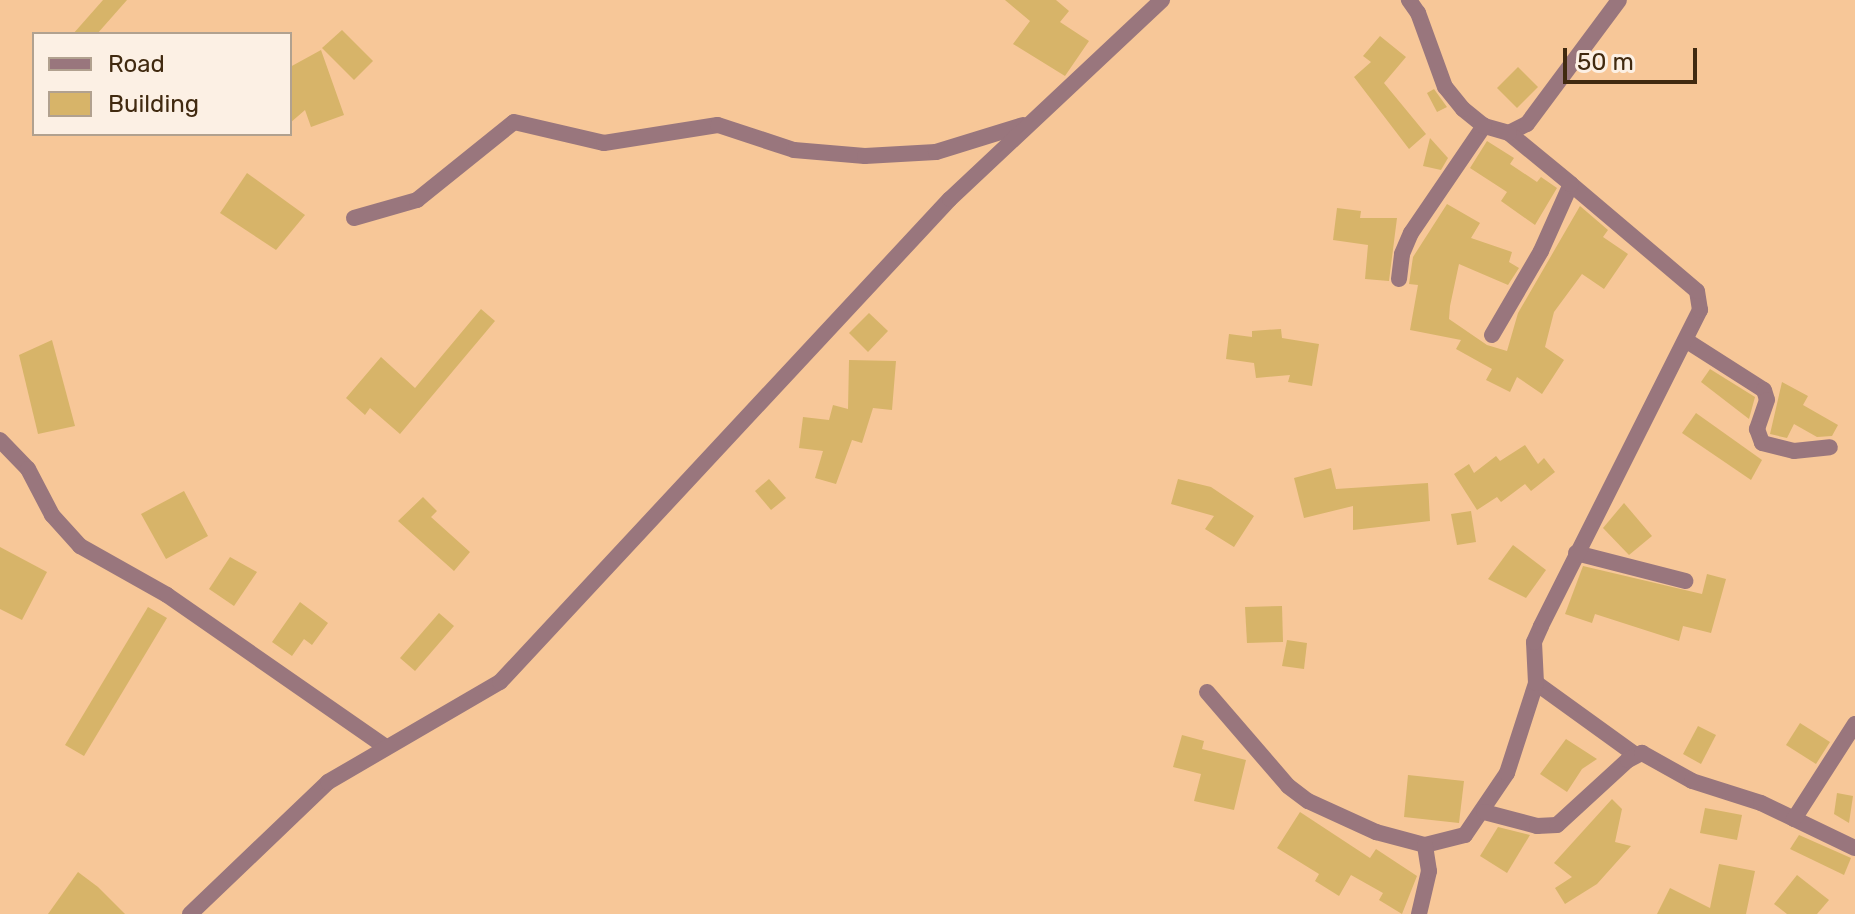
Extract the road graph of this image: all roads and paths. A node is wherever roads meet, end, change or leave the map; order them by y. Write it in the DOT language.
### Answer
graph roads {
  1 [pos="1162,0"];
  2 [pos="1409,0"];
  3 [pos="1619,0"];
  4 [pos="1033,122"];
  5 [pos="1484,126"];
  6 [pos="1509,133"];
  7 [pos="1571,184"];
  8 [pos="354,218"];
  9 [pos="1399,279"];
  10 [pos="1492,335"];
  11 [pos="1687,341"];
  12 [pos="0,440"];
  13 [pos="1830,447"];
  14 [pos="1576,553"];
  15 [pos="1685,581"];
  16 [pos="1536,683"];
  17 [pos="1207,692"];
  18 [pos="1855,724"];
  19 [pos="384,746"];
  20 [pos="1636,755"];
  21 [pos="1484,812"];
  22 [pos="1794,819"];
  23 [pos="1425,845"];
  24 [pos="1855,848"];
  25 [pos="190,914"];
  26 [pos="1419,914"];
  1 -- 4 [label="street"];
  2 -- 5 [label="street"];
  3 -- 6 [label="street"];
  4 -- 8 [label="street"];
  4 -- 19 [label="street"];
  5 -- 6 [label="street"];
  5 -- 9 [label="street"];
  6 -- 7 [label="street"];
  7 -- 10 [label="street"];
  7 -- 11 [label="street"];
  11 -- 13 [label="street"];
  11 -- 14 [label="street"];
  12 -- 19 [label="street"];
  14 -- 15 [label="street"];
  14 -- 16 [label="street"];
  16 -- 20 [label="street"];
  16 -- 21 [label="street"];
  17 -- 23 [label="street"];
  18 -- 22 [label="street"];
  19 -- 25 [label="street"];
  20 -- 21 [label="street"];
  20 -- 22 [label="street"];
  21 -- 23 [label="street"];
  22 -- 24 [label="street"];
  23 -- 26 [label="street"];
}
